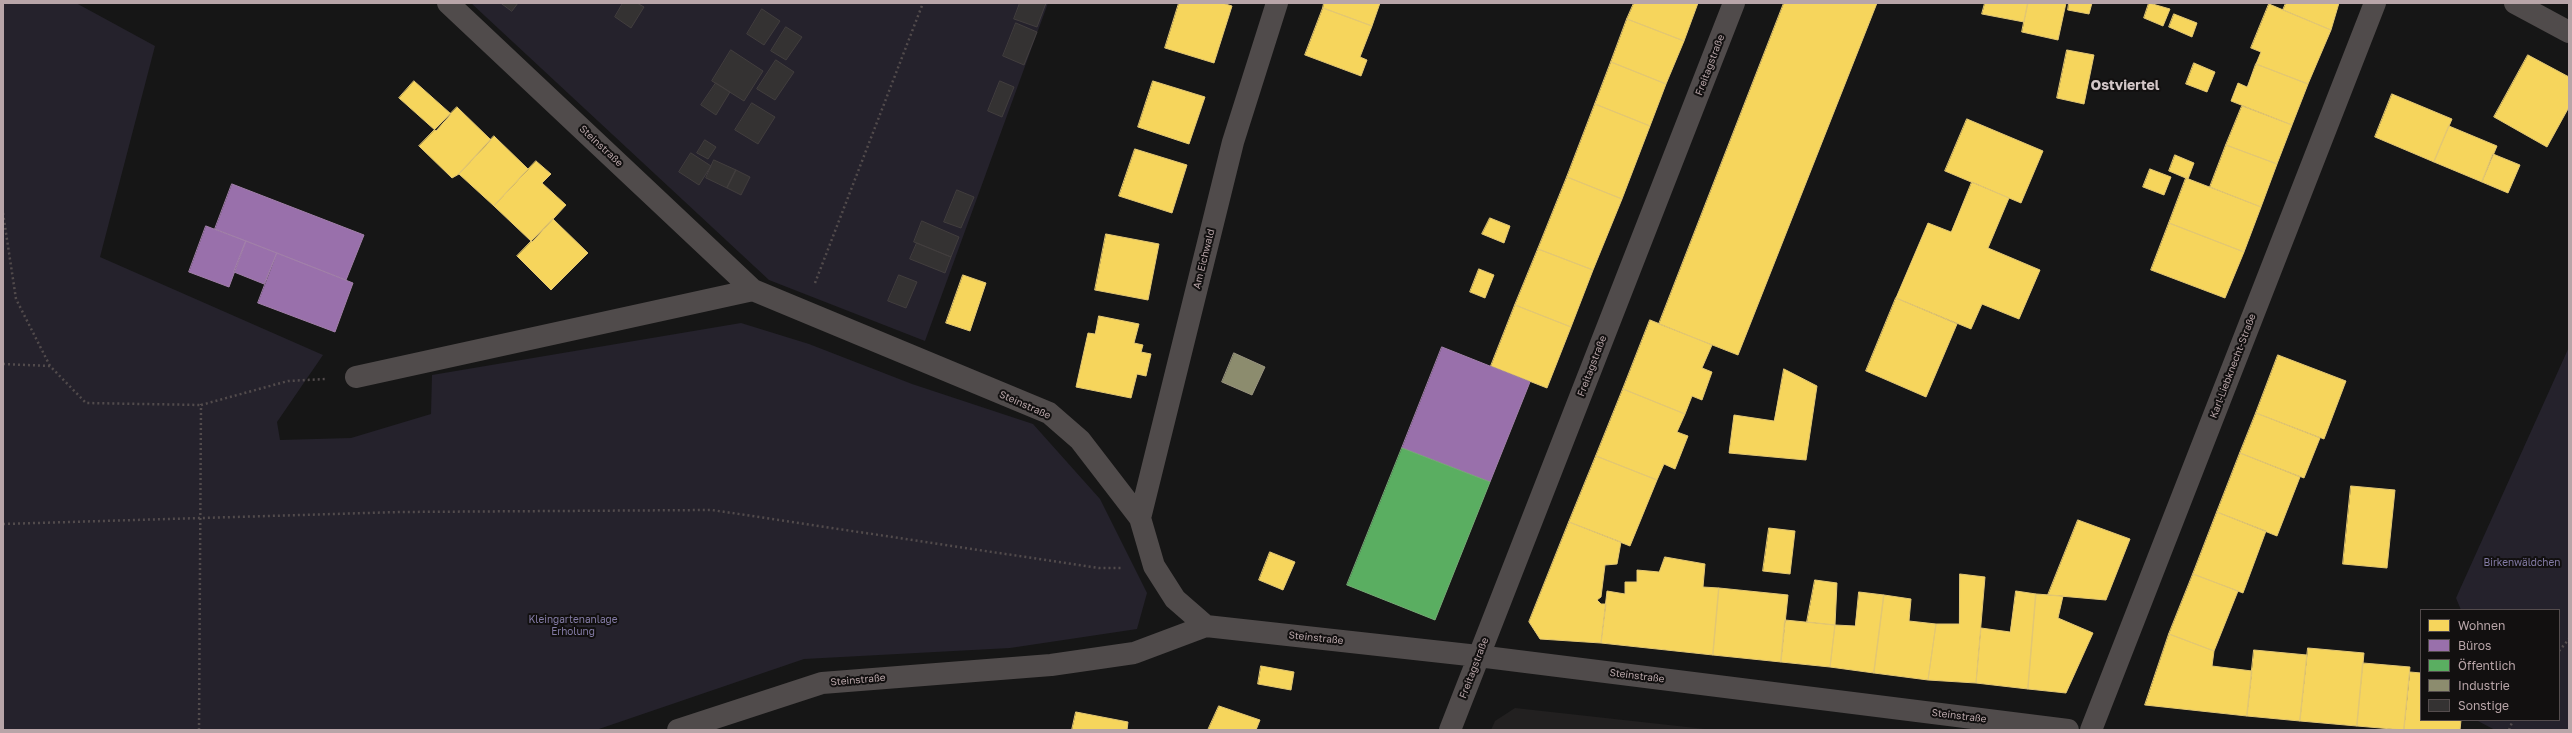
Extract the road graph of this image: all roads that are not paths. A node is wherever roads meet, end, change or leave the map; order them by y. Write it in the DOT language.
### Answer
graph roads {
  1 [pos="448,3"];
  2 [pos="1277,3"];
  3 [pos="1734,3"];
  4 [pos="2375,3"];
  5 [pos="2515,3"];
  6 [pos="2569,32"];
  7 [pos="754,290"];
  8 [pos="356,377"];
  9 [pos="1140,518"];
  10 [pos="1206,626"];
  11 [pos="1478,656"];
  12 [pos="678,730"];
  13 [pos="1450,730"];
  14 [pos="2068,730"];
  15 [pos="2091,730"];
  1 -- 7 [label="street, Steinstraße"];
  2 -- 9 [label="street, Am Eichwald"];
  3 -- 11 [label="street, Freitagstraße"];
  4 -- 15 [label="street, Karl-Liebknecht-Straße"];
  5 -- 6 [label="street"];
  7 -- 8 [label="street"];
  7 -- 9 [label="street, Steinstraße"];
  9 -- 10 [label="street, Steinstraße"];
  10 -- 11 [label="street, Steinstraße"];
  10 -- 12 [label="street, Steinstraße"];
  11 -- 13 [label="street, Freitagstraße"];
  11 -- 14 [label="street, Steinstraße"];
}
